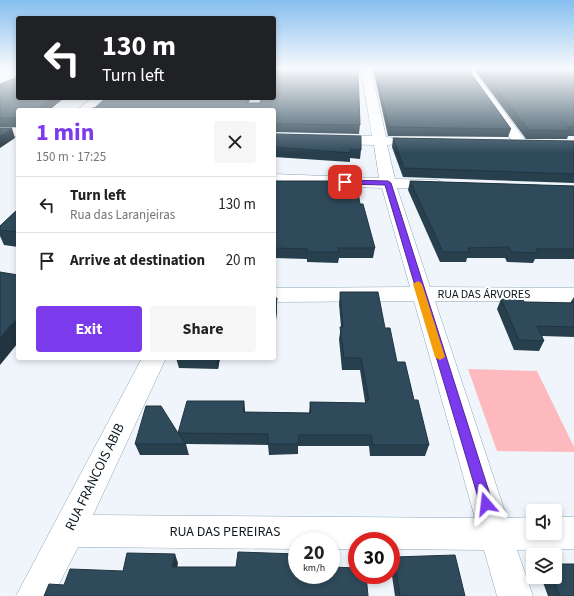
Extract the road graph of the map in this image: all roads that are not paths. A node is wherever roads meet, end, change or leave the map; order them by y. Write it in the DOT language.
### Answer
graph roads {
  1 [pos="376,97"];
  2 [pos="488,97"];
  3 [pos="95,100"];
  4 [pos="78,108"];
  5 [pos="0,132"];
  6 [pos="16,132"];
  7 [pos="276,138"];
  8 [pos="392,141"];
  9 [pos="505,143"];
  10 [pos="521,144"];
  11 [pos="536,144"];
  12 [pos="276,179"];
  13 [pos="388,183"];
  14 [pos="450,185"];
  15 [pos="420,294"];
  16 [pos="574,295"];
  17 [pos="276,296"];
  18 [pos="153,360"];
  19 [pos="69,531"];
  20 [pos="574,533"];
  21 [pos="496,534"];
  22 [pos="34,596"];
  23 [pos="515,596"];
  1 -- 8 [label="street"];
  2 -- 10 [label="street"];
  3 -- 4 [label="street"];
  5 -- 6 [label="street"];
  7 -- 8 [label="street"];
  8 -- 13 [label="street"];
  9 -- 10 [label="street"];
  10 -- 11 [label="street"];
  12 -- 13 [label="street"];
  13 -- 14 [label="street"];
  13 -- 15 [label="street"];
  15 -- 16 [label="street, RUA DAS ÁRVORES"];
  15 -- 17 [label="street, RUA DAS ÁRVORES"];
  15 -- 21 [label="street"];
  18 -- 19 [label="street, RUA FRANCOIS ABIB"];
  19 -- 21 [label="street, RUA DAS PEREIRAS"];
  19 -- 22 [label="street, RUA FRANCOIS ABIB"];
  20 -- 21 [label="street, RUA DAS PEREIRAS"];
  21 -- 23 [label="street"];
}
